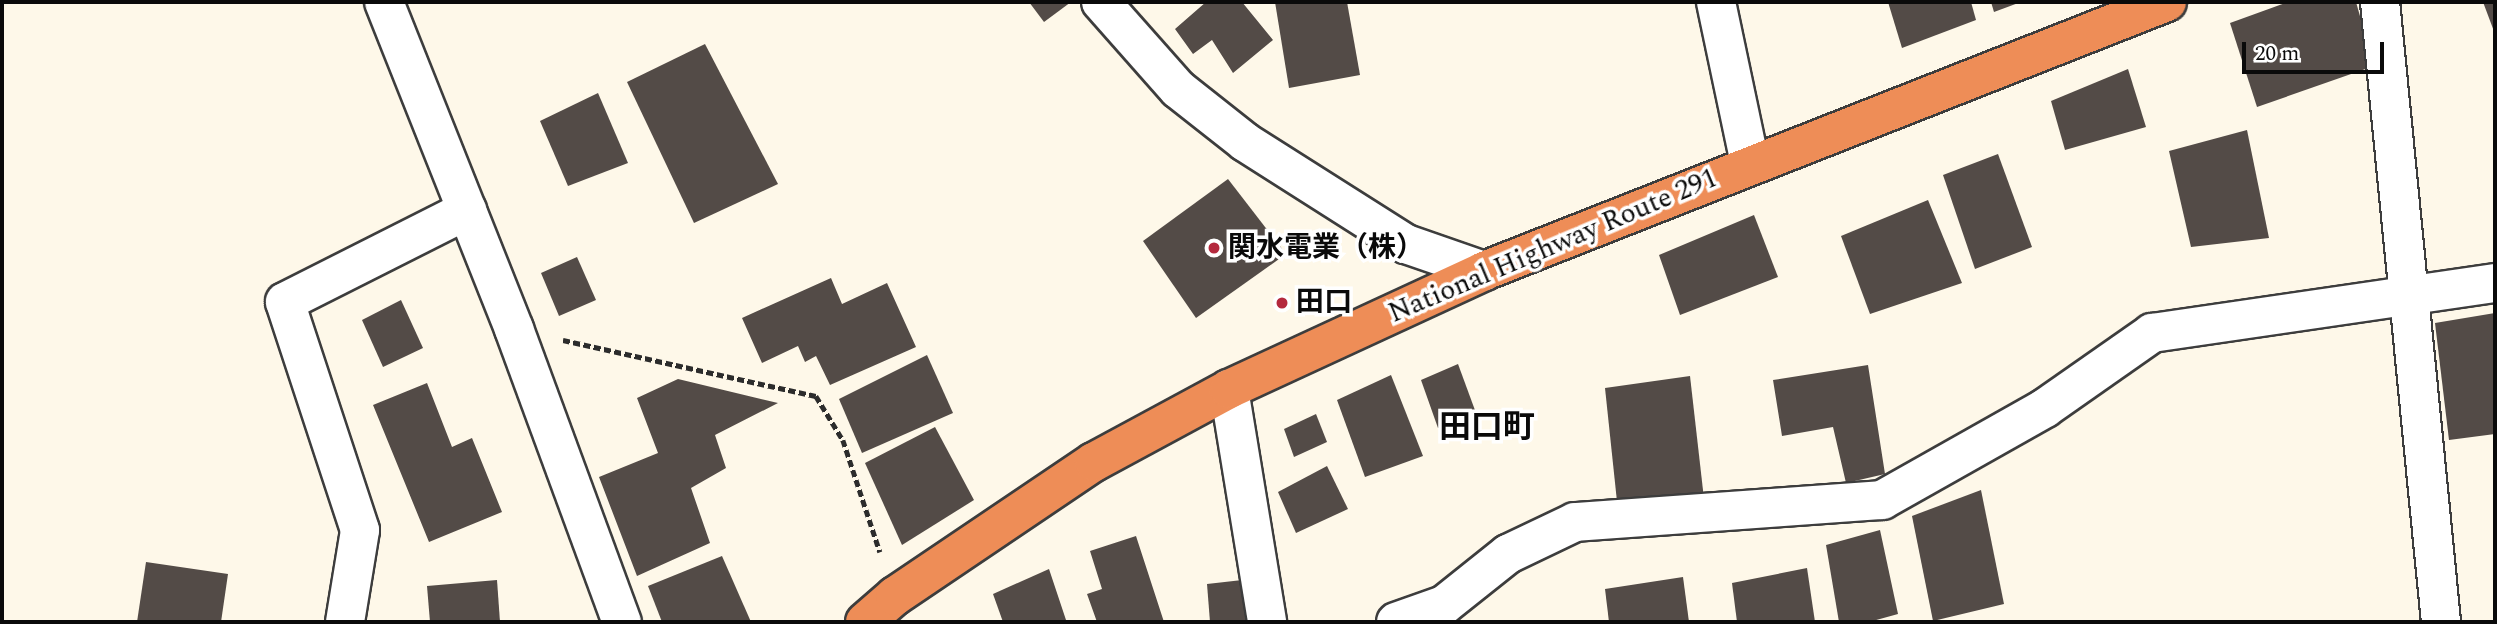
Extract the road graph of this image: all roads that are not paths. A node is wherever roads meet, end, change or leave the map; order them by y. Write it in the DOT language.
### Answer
graph roads {
  1 [pos="384,2"];
  2 [pos="1101,2"];
  3 [pos="1716,2"];
  4 [pos="2167,2"];
  5 [pos="2380,2"];
  6 [pos="1750,163"];
  7 [pos="467,210"];
  8 [pos="1484,271"];
  9 [pos="2495,282"];
  10 [pos="2409,298"];
  11 [pos="1229,389"];
  12 [pos="345,622"];
  13 [pos="622,622"];
  14 [pos="865,622"];
  15 [pos="1267,622"];
  16 [pos="1396,622"];
  17 [pos="2441,622"];
  1 -- 7 [label="street"];
  2 -- 8 [label="street"];
  3 -- 6 [label="street"];
  4 -- 6 [label="highway, National Highway Route 291"];
  5 -- 10 [label="street"];
  6 -- 8 [label="highway, National Highway Route 291"];
  7 -- 12 [label="street"];
  7 -- 13 [label="street"];
  8 -- 11 [label="highway, National Highway Route 291"];
  9 -- 10 [label="street"];
  10 -- 16 [label="street"];
  10 -- 17 [label="street"];
  11 -- 14 [label="highway, National Highway Route 291"];
  11 -- 15 [label="street"];
}
